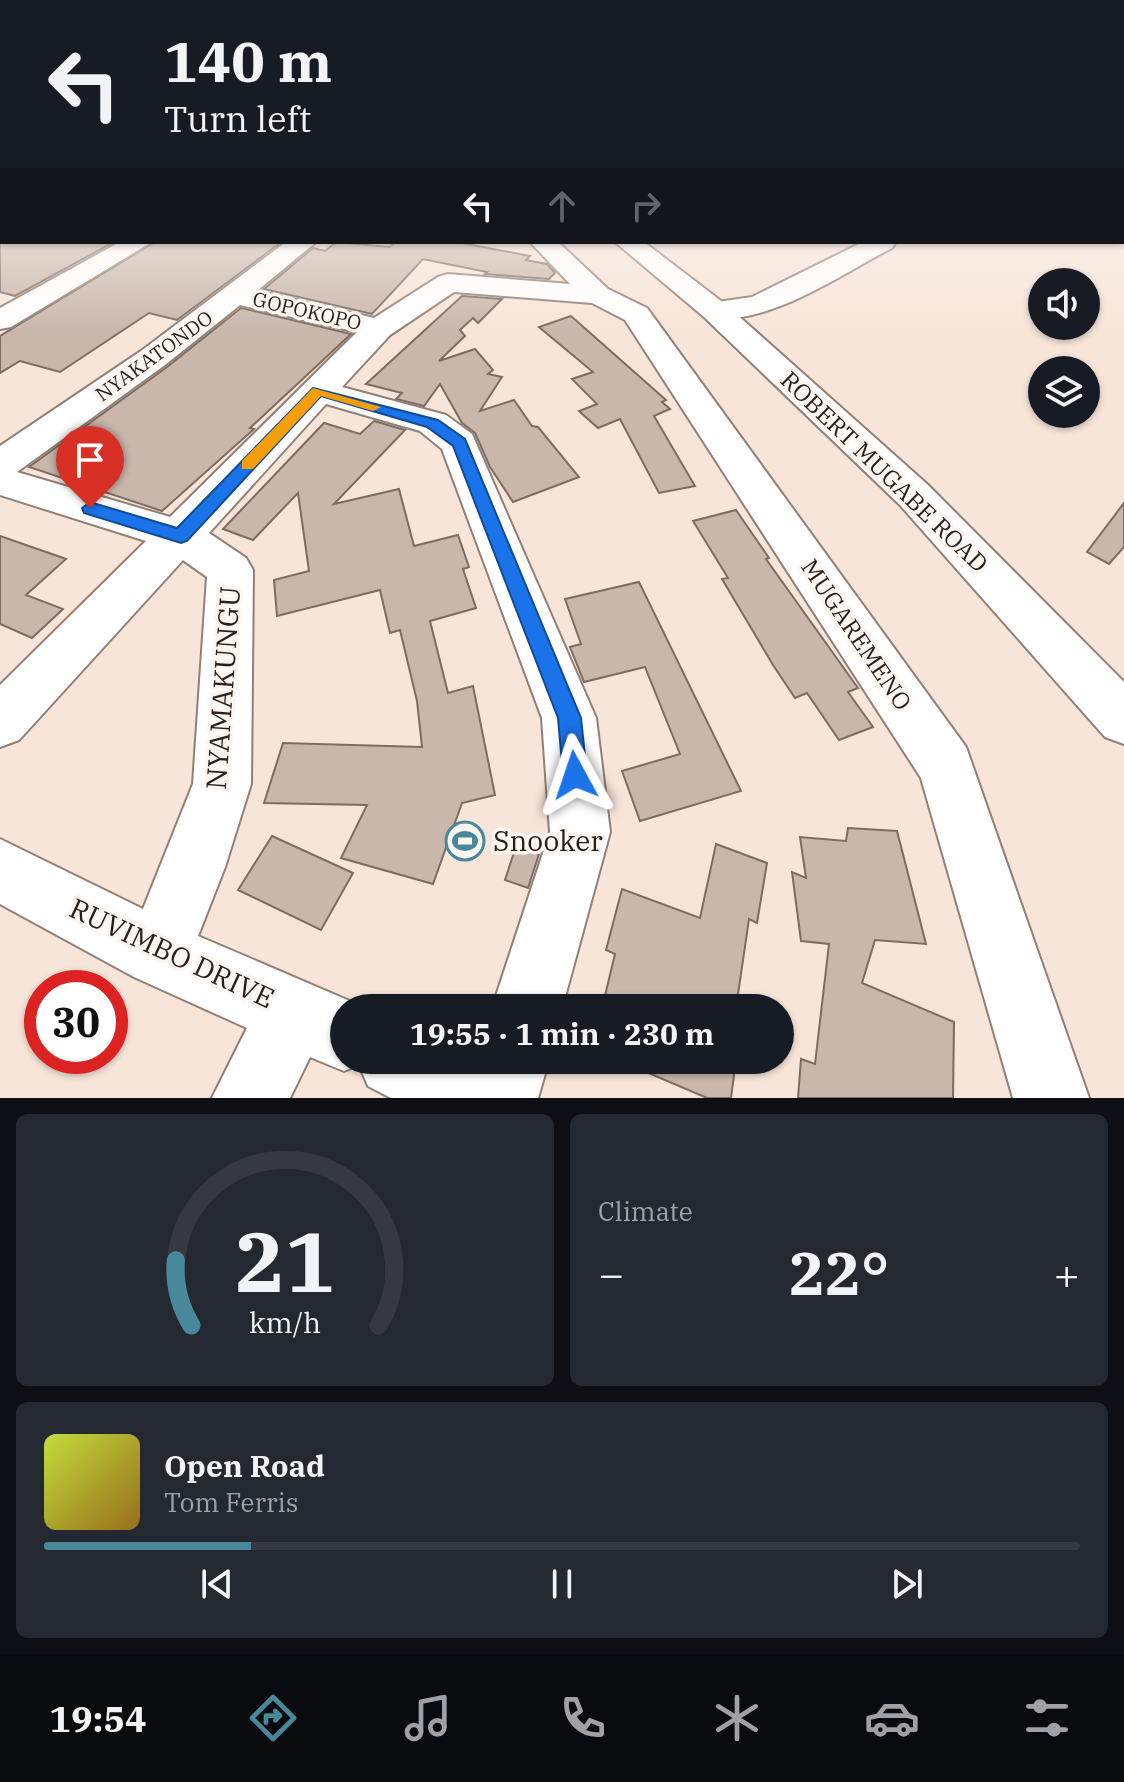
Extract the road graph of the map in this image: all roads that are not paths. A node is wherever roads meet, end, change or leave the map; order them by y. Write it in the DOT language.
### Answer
graph roads {
  1 [pos="135,244"];
  2 [pos="300,244"];
  3 [pos="545,244"];
  4 [pos="631,244"];
  5 [pos="879,244"];
  6 [pos="236,295"];
  7 [pos="598,295"];
  8 [pos="714,310"];
  9 [pos="0,320"];
  10 [pos="379,328"];
  11 [pos="318,391"];
  12 [pos="0,465"];
  13 [pos="0,481"];
  14 [pos="181,536"];
  15 [pos="1124,719"];
  16 [pos="0,722"];
  17 [pos="0,870"];
  18 [pos="158,953"];
  19 [pos="531,994"];
  20 [pos="320,1023"];
  21 [pos="422,1074"];
  22 [pos="508,1074"];
  23 [pos="250,1098"];
  24 [pos="470,1098"];
  25 [pos="500,1098"];
  26 [pos="1051,1098"];
  1 -- 9 [label="street"];
  2 -- 6 [label="street, NYAKATONDO"];
  3 -- 7 [label="street, MUGAREMENO"];
  4 -- 8 [label="street, ROBERT MUGABE ROAD"];
  5 -- 8 [label="street"];
  6 -- 10 [label="street, GOPOKOPO"];
  6 -- 12 [label="street, NYAKATONDO"];
  7 -- 10 [label="street"];
  7 -- 26 [label="street, MUGAREMENO"];
  8 -- 15 [label="street, ROBERT MUGABE ROAD"];
  10 -- 11 [label="street"];
  11 -- 14 [label="street"];
  11 -- 19 [label="street"];
  13 -- 14 [label="street"];
  14 -- 16 [label="street"];
  14 -- 18 [label="street, NYAMAKUNGU"];
  17 -- 18 [label="street, RUVIMBO DRIVE"];
  18 -- 20 [label="street, RUVIMBO DRIVE"];
  20 -- 23 [label="street"];
  21 -- 24 [label="street"];
  22 -- 25 [label="street"];
}
